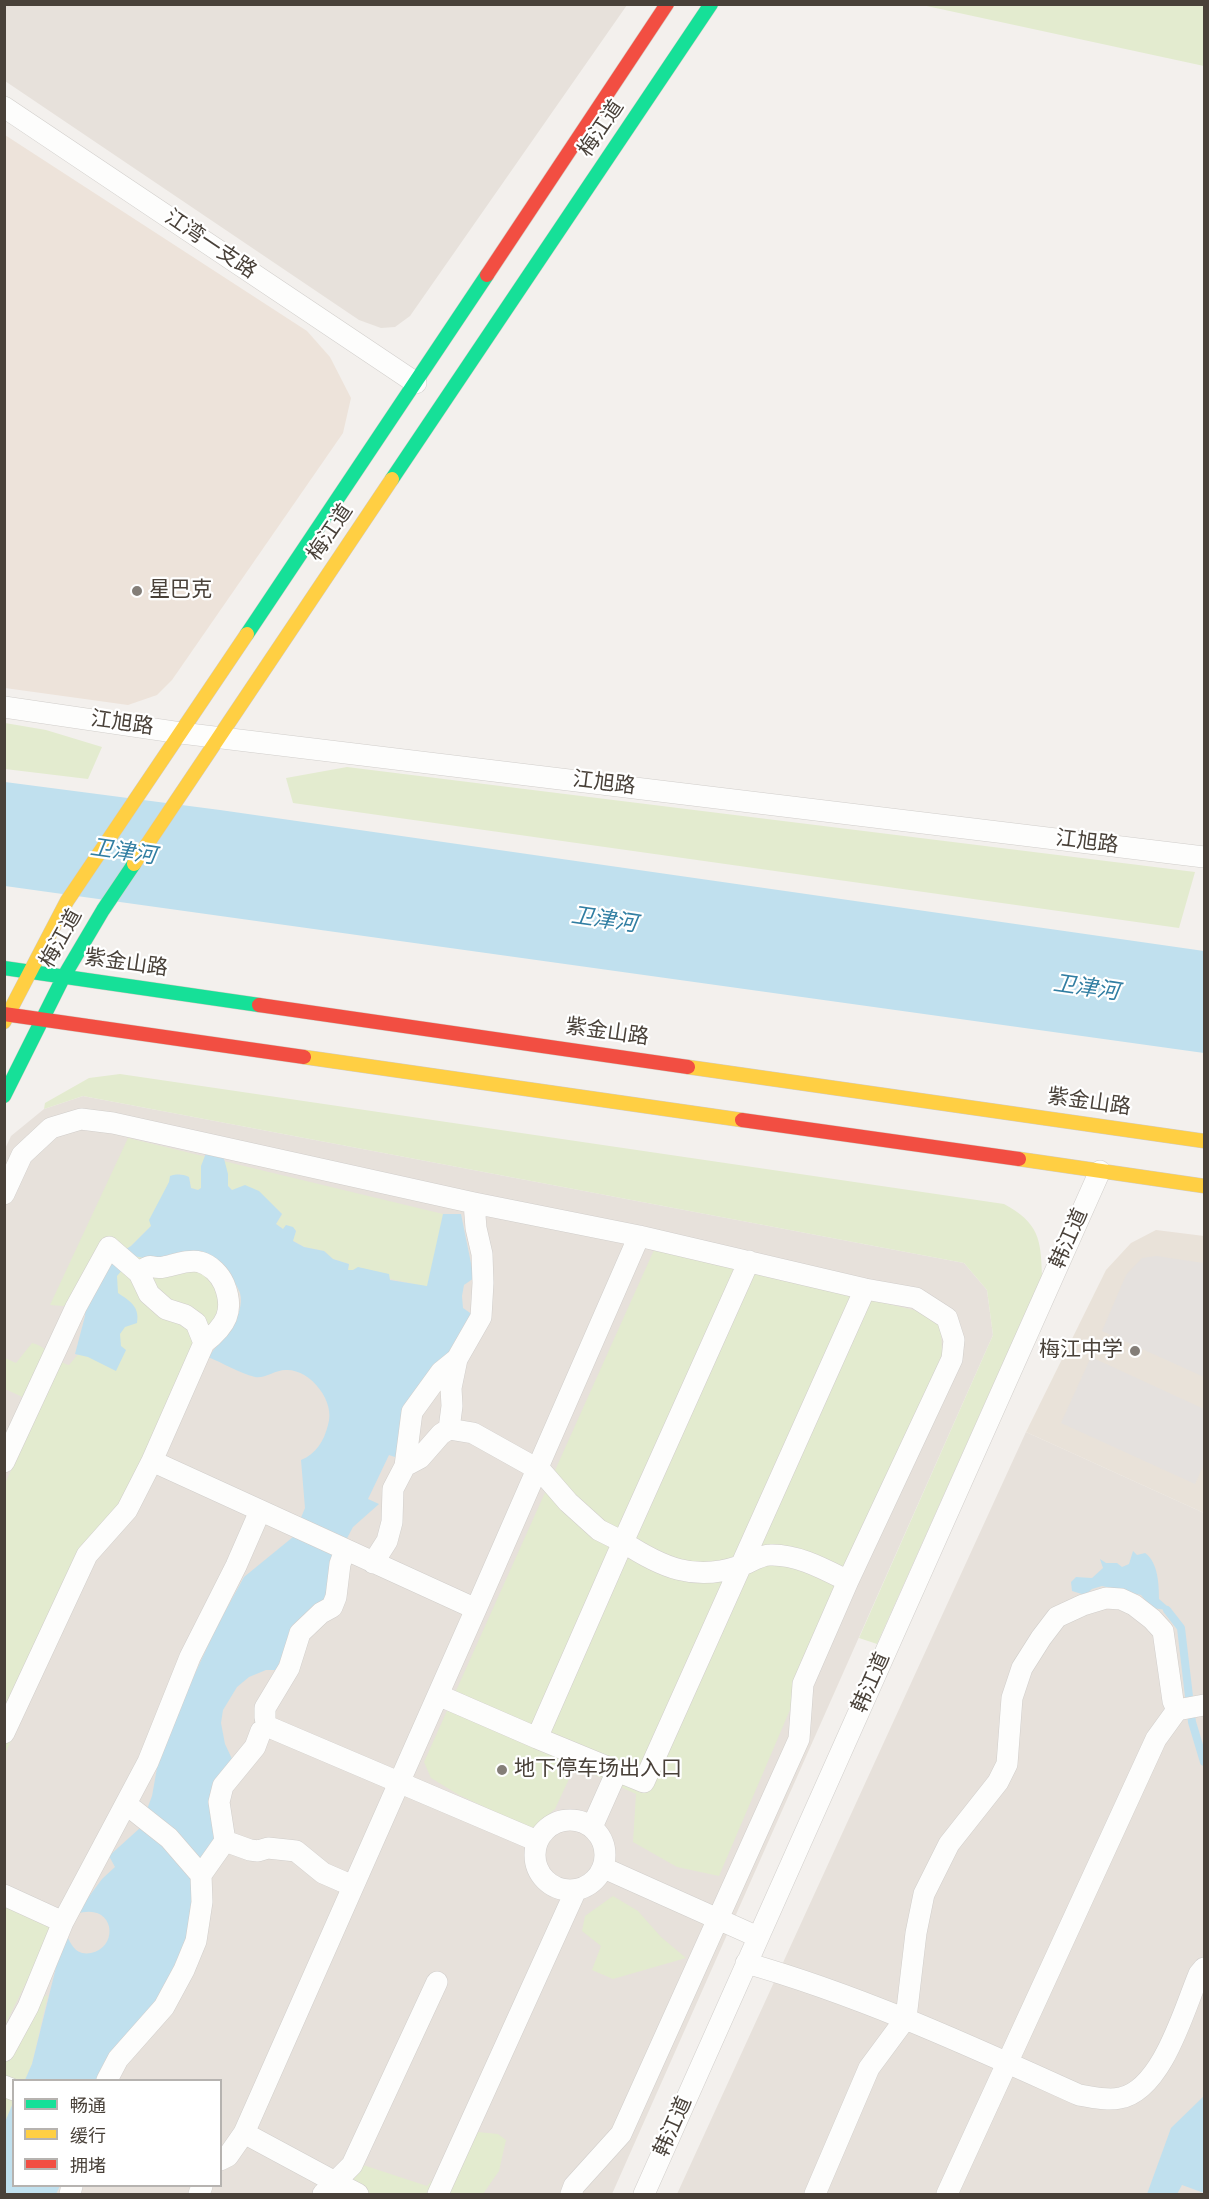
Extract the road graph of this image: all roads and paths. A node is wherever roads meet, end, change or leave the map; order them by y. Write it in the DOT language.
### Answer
graph roads {
  1 [pos="668,4"];
  2 [pos="711,4"];
  3 [pos="4,107"];
  4 [pos="417,383"];
  5 [pos="4,707"];
  6 [pos="181,733"];
  7 [pos="218,737"];
  8 [pos="1203,853"];
  9 [pos="4,968"];
  10 [pos="29,971"];
  11 [pos="64,976"];
  12 [pos="6,1017"];
  13 [pos="44,1018"];
  14 [pos="4,1096"];
  15 [pos="1204,1140"];
  16 [pos="1100,1171"];
  17 [pos="1204,1186"];
  18 [pos="4,1194"];
  19 [pos="474,1203"];
  20 [pos="639,1236"];
  21 [pos="749,1261"];
  22 [pos="135,1269"];
  23 [pos="865,1289"];
  24 [pos="204,1343"];
  25 [pos="457,1359"];
  26 [pos="449,1429"];
  27 [pos="152,1461"];
  28 [pos="4,1462"];
  29 [pos="405,1466"];
  30 [pos="538,1469"];
  31 [pos="260,1511"];
  32 [pos="623,1542"];
  33 [pos="345,1551"];
  34 [pos="373,1563"];
  35 [pos="739,1567"];
  36 [pos="848,1581"];
  37 [pos="476,1609"];
  38 [pos="438,1695"];
  39 [pos="1201,1705"];
  40 [pos="1177,1710"];
  41 [pos="265,1726"];
  42 [pos="4,1733"];
  43 [pos="537,1738"];
  44 [pos="617,1772"];
  45 [pos="399,1782"];
  46 [pos="126,1804"];
  47 [pos="592,1827"];
  48 [pos="225,1841"];
  49 [pos="537,1841"];
  50 [pos="604,1868"];
  51 [pos="201,1875"];
  52 [pos="353,1886"];
  53 [pos="576,1890"];
  54 [pos="4,1895"];
  55 [pos="716,1919"];
  56 [pos="63,1923"];
  57 [pos="758,1937"];
  58 [pos="746,1964"];
  59 [pos="1204,1968"];
  60 [pos="437,1982"];
  61 [pos="906,2018"];
  62 [pos="4,2051"];
  63 [pos="1008,2063"];
  64 [pos="108,2079"];
  65 [pos="244,2133"];
  66 [pos="222,2159"];
  67 [pos="329,2188"];
  68 [pos="358,2194"];
  69 [pos="438,2194"];
  70 [pos="571,2194"];
  71 [pos="644,2194"];
  72 [pos="815,2194"];
  73 [pos="947,2194"];
  1 -- 4 [label="street, 梅江道"];
  2 -- 7 [label="street, 梅江道"];
  3 -- 4 [label="street, 江湾一支路"];
  4 -- 6 [label="street, 梅江道"];
  5 -- 6 [label="street, 江旭路"];
  6 -- 7 [label="street, 江旭路"];
  6 -- 10 [label="street, 梅江道"];
  7 -- 8 [label="street, 江旭路"];
  7 -- 11 [label="street, 梅江道"];
  9 -- 10 [label="street, 紫金山路"];
  10 -- 11 [label="street, 紫金山路"];
  10 -- 12 [label="street, 梅江道"];
  11 -- 13 [label="street, 梅江道"];
  11 -- 15 [label="street, 紫金山路"];
  12 -- 13 [label="street"];
  13 -- 14 [label="street, 梅江道"];
  13 -- 16 [label="street"];
  16 -- 17 [label="street"];
  16 -- 57 [label="street, 韩江道"];
  18 -- 19 [label="street"];
  19 -- 20 [label="street"];
  19 -- 25 [label="street"];
  20 -- 21 [label="street"];
  20 -- 30 [label="street"];
  21 -- 23 [label="street"];
  21 -- 32 [label="street"];
  22 -- 24 [label="street"];
  22 -- 24 [label="street"];
  22 -- 28 [label="street"];
  23 -- 35 [label="street"];
  23 -- 36 [label="street"];
  24 -- 27 [label="street"];
  25 -- 26 [label="street"];
  25 -- 29 [label="street"];
  26 -- 29 [label="street"];
  26 -- 30 [label="street"];
  27 -- 31 [label="street"];
  27 -- 42 [label="street"];
  29 -- 34 [label="street"];
  30 -- 32 [label="street"];
  30 -- 37 [label="street"];
  31 -- 33 [label="street"];
  31 -- 46 [label="street"];
  32 -- 35 [label="street"];
  32 -- 43 [label="street"];
  33 -- 34 [label="street"];
  33 -- 41 [label="street"];
  34 -- 37 [label="street"];
  35 -- 36 [label="street"];
  35 -- 44 [label="street"];
  36 -- 55 [label="street"];
  37 -- 38 [label="street"];
  38 -- 43 [label="street"];
  38 -- 45 [label="street"];
  39 -- 40 [label="street"];
  40 -- 61 [label="street"];
  40 -- 63 [label="street"];
  41 -- 45 [label="street"];
  41 -- 48 [label="street"];
  43 -- 44 [label="street"];
  44 -- 47 [label="street"];
  45 -- 49 [label="street"];
  45 -- 52 [label="street"];
  46 -- 51 [label="street"];
  46 -- 56 [label="street"];
  47 -- 49 [label="street"];
  47 -- 50 [label="street"];
  48 -- 51 [label="street"];
  48 -- 52 [label="street"];
  49 -- 53 [label="street"];
  50 -- 53 [label="street"];
  50 -- 55 [label="street"];
  51 -- 64 [label="street"];
  52 -- 65 [label="street"];
  53 -- 69 [label="street"];
  54 -- 56 [label="street"];
  55 -- 57 [label="street"];
  55 -- 70 [label="street"];
  56 -- 62 [label="street"];
  57 -- 58 [label="street, 韩江道"];
  58 -- 61 [label="street"];
  58 -- 71 [label="street, 韩江道"];
  59 -- 63 [label="street"];
  60 -- 67 [label="street"];
  61 -- 63 [label="street"];
  61 -- 72 [label="street"];
  63 -- 73 [label="street"];
  65 -- 66 [label="street"];
  65 -- 67 [label="street"];
  67 -- 68 [label="street"];
}
